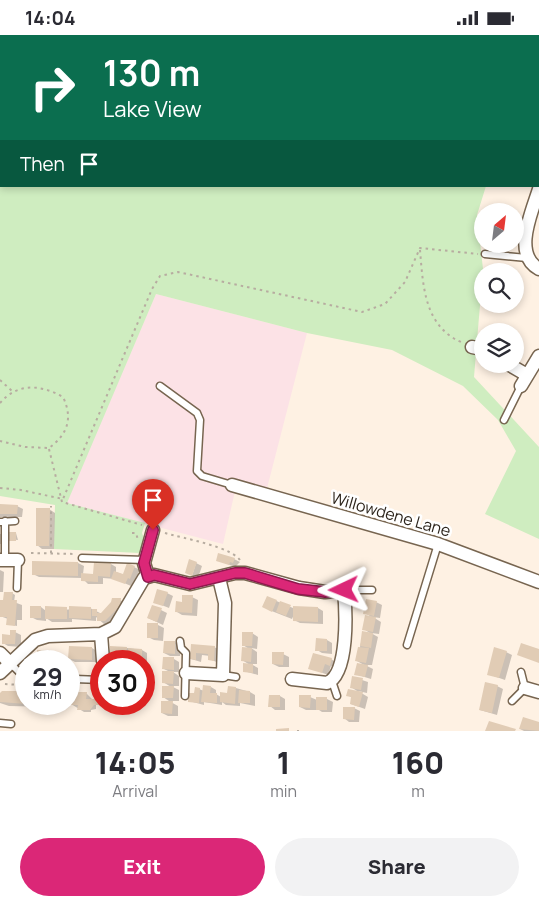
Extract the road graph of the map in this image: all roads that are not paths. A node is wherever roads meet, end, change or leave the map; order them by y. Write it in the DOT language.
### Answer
graph roads {
  1 [pos="539,189"];
  2 [pos="537,206"];
  3 [pos="485,254"];
  4 [pos="527,258"];
  5 [pos="539,269"];
  6 [pos="539,356"];
  7 [pos="516,373"];
  8 [pos="524,381"];
  9 [pos="160,386"];
  10 [pos="504,419"];
  11 [pos="232,485"];
  12 [pos="3,521"];
  13 [pos="15,521"];
  14 [pos="149,528"];
  15 [pos="438,544"];
  16 [pos="82,559"];
  17 [pos="8,560"];
  18 [pos="145,560"];
  19 [pos="148,577"];
  20 [pos="219,578"];
  21 [pos="539,582"];
  22 [pos="17,588"];
  23 [pos="344,590"];
  24 [pos="372,590"];
  25 [pos="101,634"];
  26 [pos="180,641"];
  27 [pos="407,645"];
  28 [pos="102,650"];
  29 [pos="0,653"];
  30 [pos="11,664"];
  31 [pos="15,669"];
  32 [pos="521,672"];
  33 [pos="0,673"];
  34 [pos="186,673"];
  35 [pos="222,675"];
  36 [pos="236,677"];
  37 [pos="292,679"];
  38 [pos="332,681"];
  39 [pos="525,688"];
  40 [pos="539,692"];
  41 [pos="184,696"];
  42 [pos="337,696"];
  43 [pos="512,701"];
  44 [pos="0,723"];
  45 [pos="11,723"];
  1 -- 2 [label="street"];
  2 -- 4 [label="street"];
  3 -- 4 [label="lane"];
  4 -- 5 [label="street"];
  6 -- 8 [label="street"];
  7 -- 8 [label="street"];
  8 -- 10 [label="lane"];
  9 -- 11 [label="lane"];
  11 -- 15 [label="street, Willowdene Lane"];
  12 -- 13 [label="lane"];
  12 -- 17 [label="lane"];
  14 -- 18 [label="street"];
  15 -- 21 [label="street, Willowdene Lane"];
  15 -- 27 [label="lane"];
  16 -- 18 [label="lane"];
  17 -- 22 [label="lane"];
  18 -- 19 [label="street"];
  19 -- 20 [label="street"];
  19 -- 25 [label="street"];
  20 -- 23 [label="street"];
  20 -- 35 [label="street"];
  23 -- 24 [label="lane"];
  23 -- 38 [label="street"];
  25 -- 28 [label="street"];
  25 -- 30 [label="street"];
  26 -- 34 [label="lane"];
  29 -- 30 [label="street"];
  30 -- 31 [label="lane"];
  30 -- 33 [label="street"];
  32 -- 39 [label="lane"];
  34 -- 35 [label="street"];
  34 -- 41 [label="lane"];
  35 -- 36 [label="lane"];
  37 -- 38 [label="street"];
  38 -- 42 [label="lane"];
  39 -- 40 [label="street"];
  39 -- 43 [label="lane"];
  44 -- 45 [label="lane"];
}
